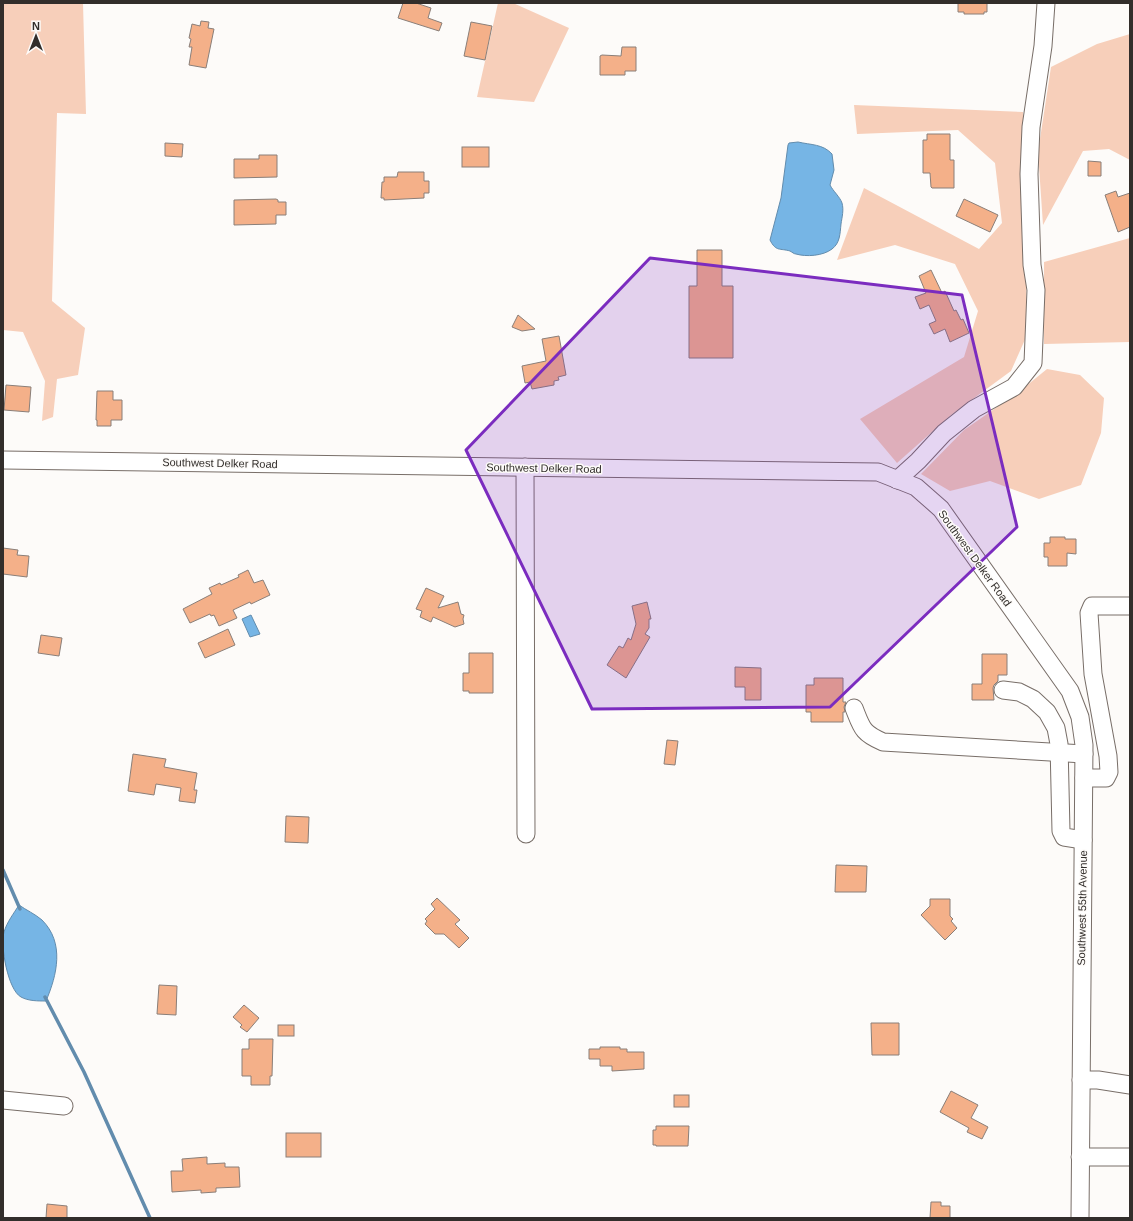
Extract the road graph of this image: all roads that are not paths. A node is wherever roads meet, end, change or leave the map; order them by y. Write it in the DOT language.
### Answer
graph roads {
  1 [pos="1046,3"];
  2 [pos="3,460"];
  3 [pos="525,467"];
  4 [pos="898,480"];
  5 [pos="1130,606"];
  6 [pos="1018,616"];
  7 [pos="1003,690"];
  8 [pos="854,708"];
  9 [pos="1059,753"];
  10 [pos="1084,754"];
  11 [pos="1084,778"];
  12 [pos="526,834"];
  13 [pos="1083,840"];
  14 [pos="1081,1080"];
  15 [pos="1130,1085"];
  16 [pos="3,1100"];
  17 [pos="64,1106"];
  18 [pos="1080,1157"];
  19 [pos="1130,1157"];
  20 [pos="1080,1218"];
  1 -- 4 [label="street"];
  2 -- 3 [label="street, Southwest Delker Road"];
  3 -- 4 [label="street, Southwest Delker Road"];
  3 -- 12 [label="street"];
  4 -- 6 [label="street, Southwest Delker Road"];
  5 -- 11 [label="street"];
  6 -- 10 [label="street, Southwest 55th Avenue"];
  7 -- 9 [label="street"];
  8 -- 9 [label="street"];
  9 -- 10 [label="street"];
  9 -- 13 [label="street"];
  10 -- 11 [label="street, Southwest 55th Avenue"];
  11 -- 13 [label="street, Southwest 55th Avenue"];
  13 -- 14 [label="street, Southwest 55th Avenue"];
  14 -- 15 [label="street"];
  14 -- 18 [label="street, Southwest 55th Avenue"];
  16 -- 17 [label="street"];
  18 -- 19 [label="street"];
  18 -- 20 [label="street, Southwest 55th Avenue"];
}
